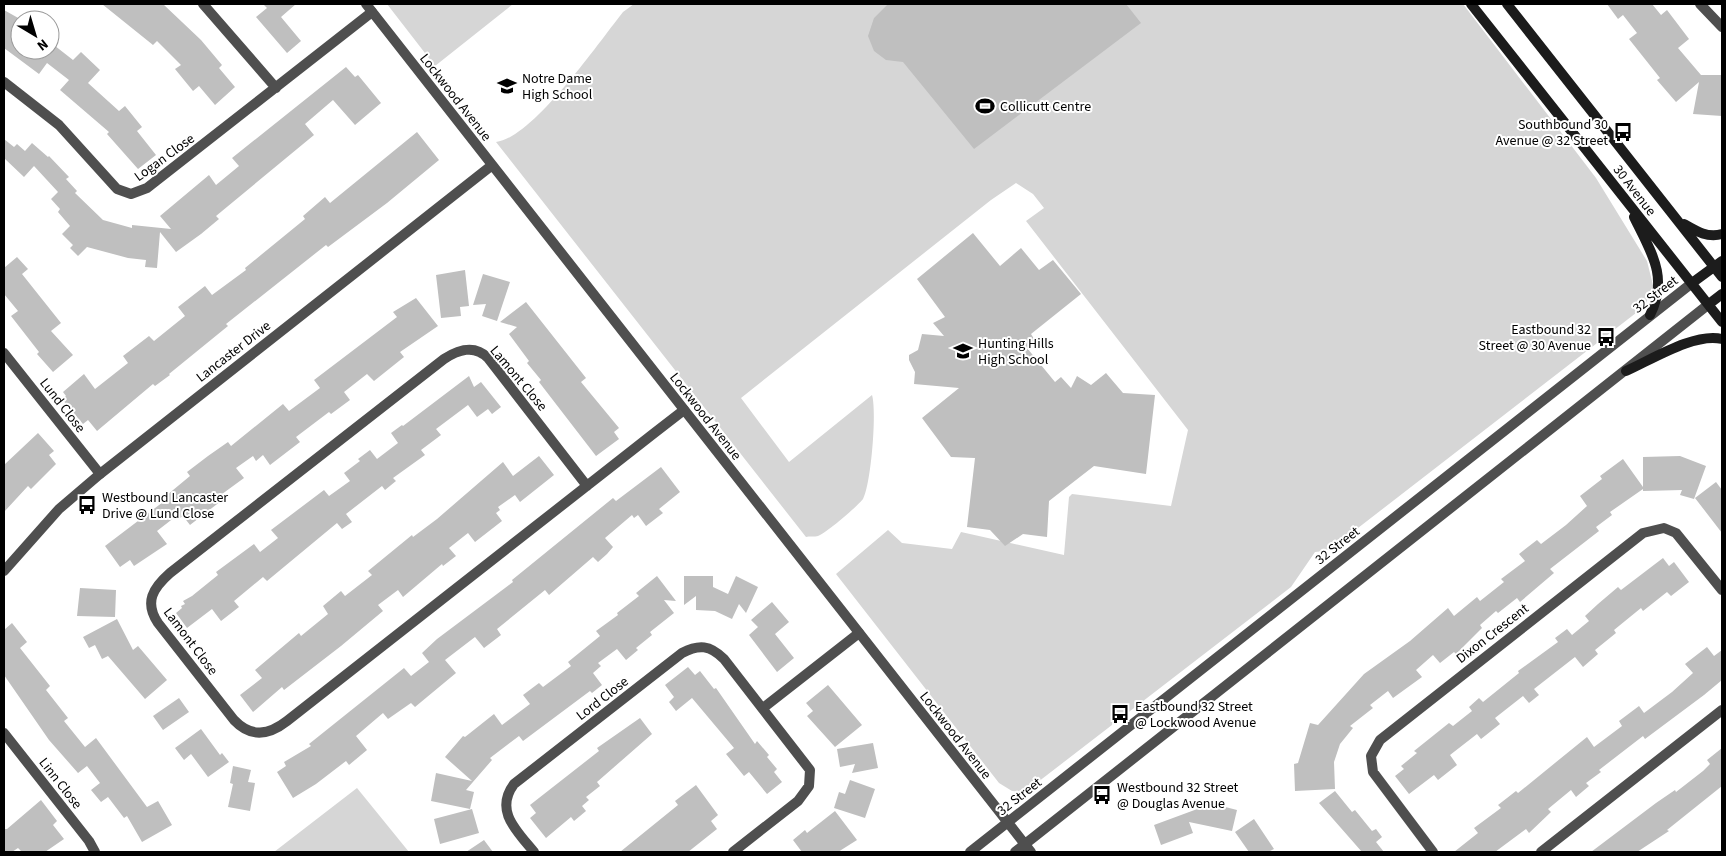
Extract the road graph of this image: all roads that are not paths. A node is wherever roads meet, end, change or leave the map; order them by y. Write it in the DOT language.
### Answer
graph roads {
  1 [pos="204,4"];
  2 [pos="1471,4"];
  3 [pos="1507,4"];
  4 [pos="1700,4"];
  5 [pos="369,8"];
  6 [pos="1722,26"];
  7 [pos="4,82"];
  8 [pos="276,88"];
  9 [pos="491,166"];
  10 [pos="1626,201"];
  11 [pos="1677,220"];
  12 [pos="1722,234"];
  13 [pos="1718,264"];
  14 [pos="1722,277"];
  15 [pos="1692,283"];
  16 [pos="1722,294"];
  17 [pos="1709,304"];
  18 [pos="1650,315"];
  19 [pos="1722,322"];
  20 [pos="1722,339"];
  21 [pos="4,353"];
  22 [pos="1626,371"];
  23 [pos="684,410"];
  24 [pos="100,474"];
  25 [pos="587,486"];
  26 [pos="4,570"];
  27 [pos="1722,590"];
  28 [pos="859,633"];
  29 [pos="763,708"];
  30 [pos="1722,710"];
  31 [pos="4,733"];
  32 [pos="1007,823"];
  33 [pos="1028,848"];
  34 [pos="1545,851"];
  35 [pos="95,852"];
  36 [pos="534,852"];
  37 [pos="733,852"];
  38 [pos="970,852"];
  39 [pos="1015,852"];
  40 [pos="1433,852"];
  1 -- 8 [label="street"];
  2 -- 10 [label="main road, 30 Avenue"];
  3 -- 11 [label="main road, 30 Avenue"];
  4 -- 6 [label="street"];
  5 -- 8 [label="street, Logan Close"];
  5 -- 9 [label="street, Lockwood Avenue"];
  7 -- 8 [label="street, Logan Close"];
  9 -- 23 [label="street, Lockwood Avenue"];
  9 -- 24 [label="street, Lancaster Drive"];
  10 -- 15 [label="main road, 30 Avenue"];
  10 -- 18 [label="main road"];
  11 -- 12 [label="main road"];
  11 -- 13 [label="main road, 30 Avenue"];
  13 -- 14 [label="main road, 30 Avenue"];
  13 -- 15 [label="main road, 32 Street"];
  15 -- 17 [label="main road, 30 Avenue"];
  15 -- 18 [label="street, 32 Street"];
  16 -- 17 [label="main road"];
  17 -- 19 [label="main road, 30 Avenue"];
  17 -- 22 [label="street"];
  18 -- 32 [label="street, 32 Street"];
  20 -- 22 [label="main road"];
  21 -- 24 [label="street, Lund Close"];
  22 -- 33 [label="street"];
  23 -- 25 [label="street, Lamont Close"];
  23 -- 28 [label="street, Lockwood Avenue"];
  24 -- 26 [label="street, Lancaster Drive"];
  25 -- 25 [label="street, Lamont Close"];
  27 -- 40 [label="street, Dixon Crescent"];
  28 -- 29 [label="street"];
  28 -- 32 [label="street, Lockwood Avenue"];
  29 -- 36 [label="street, Lord Close"];
  29 -- 37 [label="street, Lord Close"];
  30 -- 34 [label="street"];
  31 -- 35 [label="street, Linn Close"];
  32 -- 33 [label="street, Lockwood Avenue"];
  32 -- 38 [label="street, 32 Street"];
  33 -- 39 [label="street"];
}
